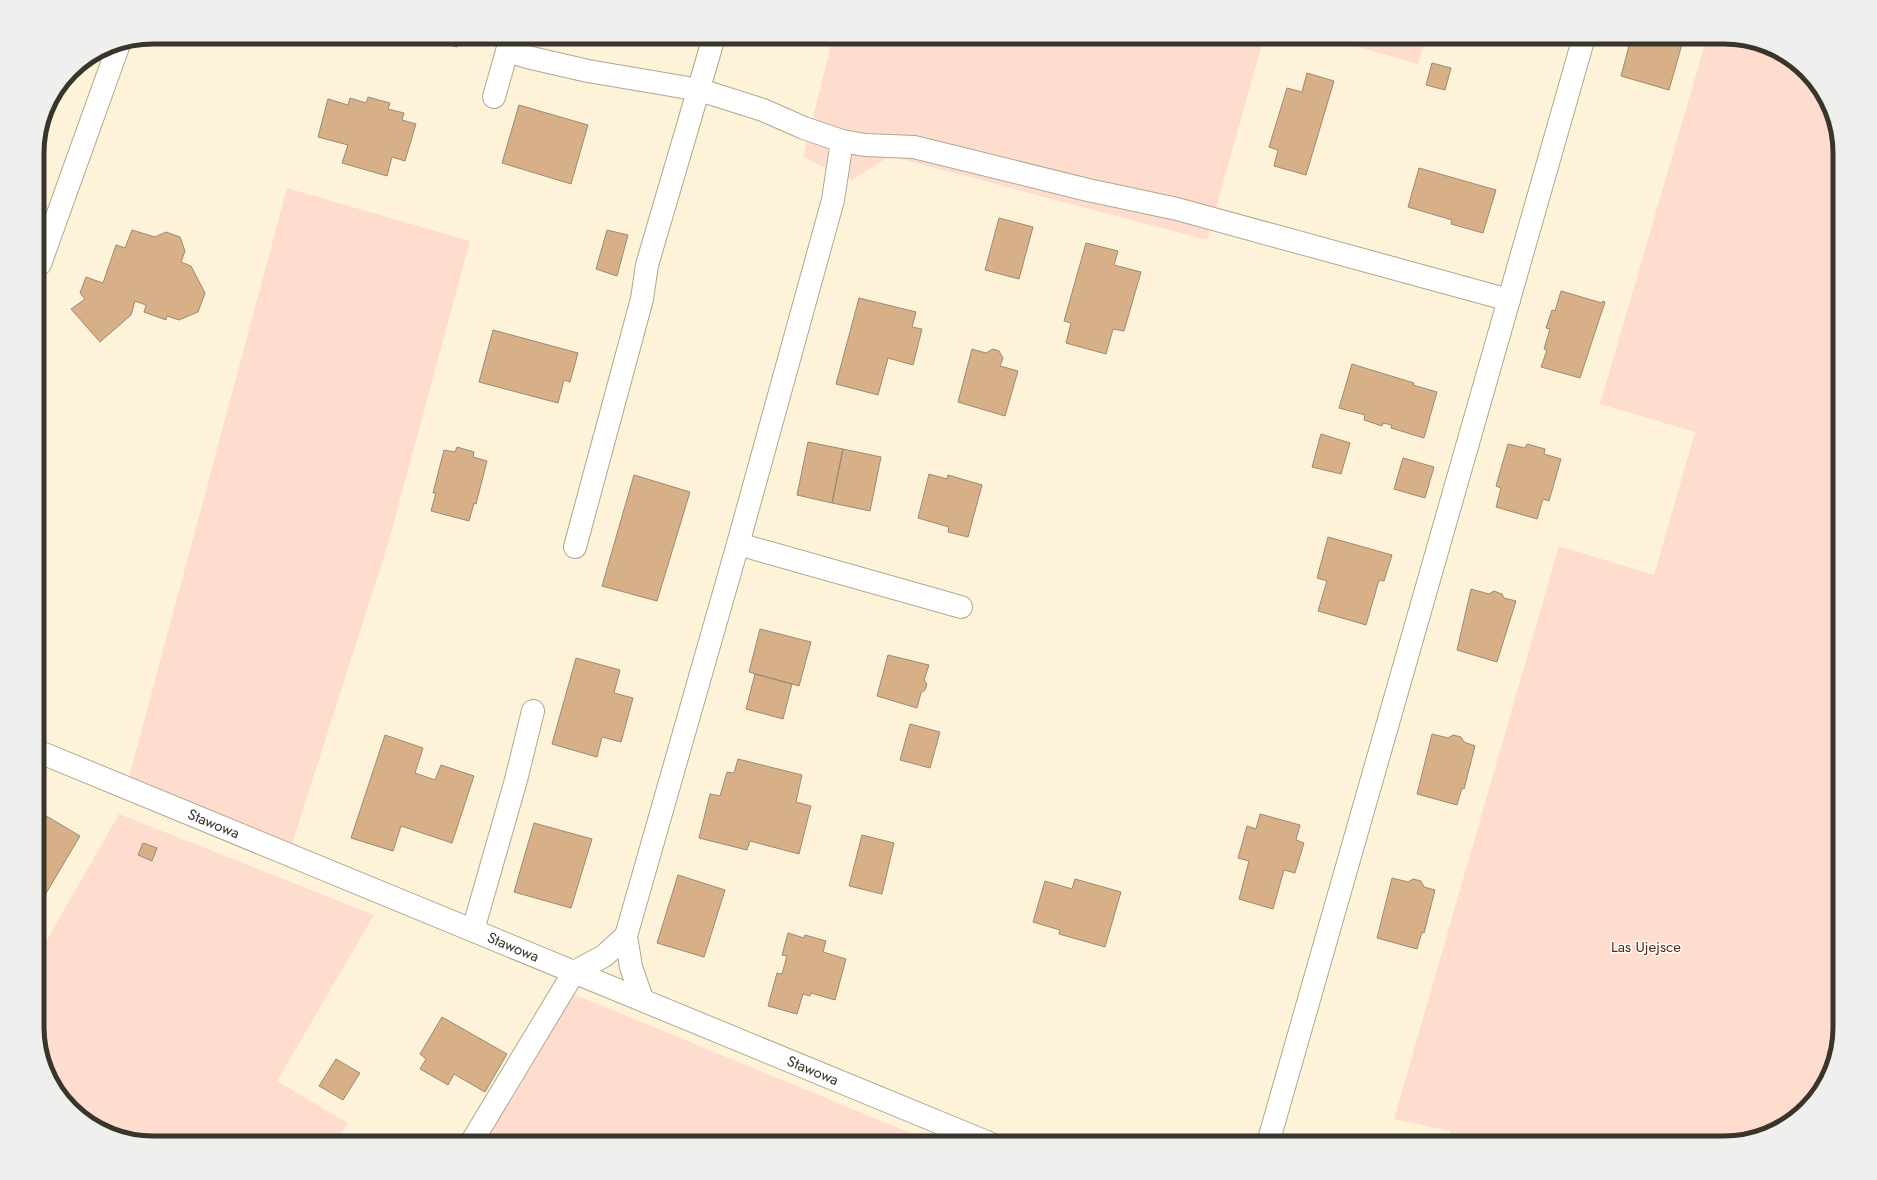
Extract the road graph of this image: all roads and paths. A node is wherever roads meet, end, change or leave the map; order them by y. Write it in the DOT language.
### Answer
graph roads {
  1 [pos="509,44"];
  2 [pos="712,44"];
  3 [pos="1582,44"];
  4 [pos="117,51"];
  5 [pos="700,90"];
  6 [pos="494,97"];
  7 [pos="842,140"];
  8 [pos="44,253"];
  9 [pos="1510,300"];
  10 [pos="738,544"];
  11 [pos="575,547"];
  12 [pos="961,608"];
  13 [pos="533,711"];
  14 [pos="44,754"];
  15 [pos="473,930"];
  16 [pos="626,936"];
  17 [pos="574,972"];
  18 [pos="642,999"];
  19 [pos="475,1136"];
  20 [pos="972,1136"];
  21 [pos="1270,1136"];
  1 -- 5 [label="street"];
  1 -- 6 [label="street"];
  2 -- 5 [label="street"];
  3 -- 9 [label="street"];
  4 -- 8 [label="street"];
  5 -- 7 [label="street"];
  5 -- 11 [label="street"];
  7 -- 9 [label="street"];
  7 -- 10 [label="street"];
  9 -- 21 [label="street"];
  10 -- 12 [label="street"];
  10 -- 16 [label="street"];
  13 -- 15 [label="street"];
  14 -- 15 [label="street, Stawowa"];
  15 -- 17 [label="street, Stawowa"];
  16 -- 17 [label="street"];
  16 -- 18 [label="street"];
  17 -- 18 [label="street, Stawowa"];
  17 -- 19 [label="street"];
  18 -- 20 [label="street, Stawowa"];
}
